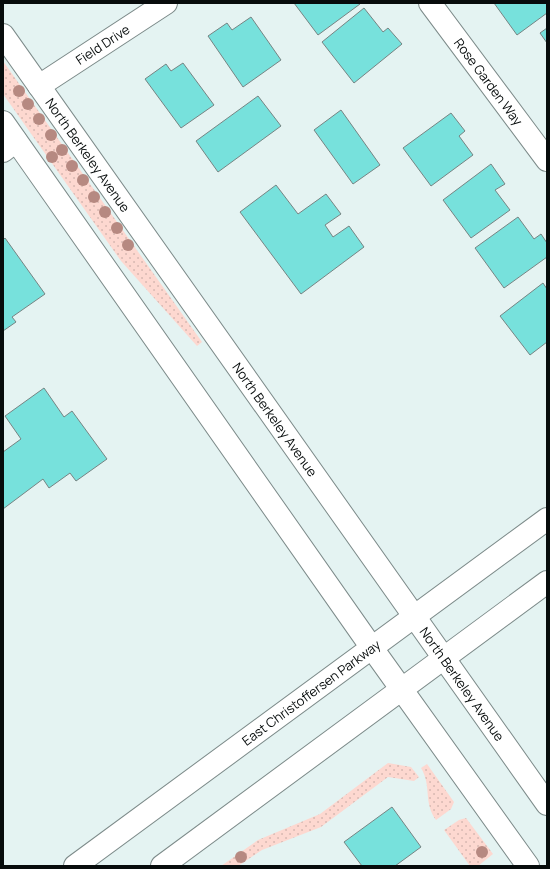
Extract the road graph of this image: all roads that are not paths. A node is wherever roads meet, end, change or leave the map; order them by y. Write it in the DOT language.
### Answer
graph roads {
  1 [pos="166,3"];
  2 [pos="430,3"];
  3 [pos="3,35"];
  4 [pos="39,86"];
  5 [pos="3,122"];
  6 [pos="10,146"];
  7 [pos="547,160"];
  8 [pos="547,519"];
  9 [pos="547,582"];
  10 [pos="414,616"];
  11 [pos="372,648"];
  12 [pos="444,658"];
  13 [pos="402,689"];
  14 [pos="547,804"];
  15 [pos="76,866"];
  16 [pos="162,866"];
  17 [pos="528,866"];
  1 -- 4 [label="street, Field Drive"];
  2 -- 7 [label="street, Rose Garden Way"];
  3 -- 4 [label="street, North Berkeley Avenue"];
  4 -- 10 [label="street, North Berkeley Avenue"];
  5 -- 6 [label="street"];
  6 -- 11 [label="street"];
  8 -- 10 [label="street, East Christoffersen Parkway"];
  9 -- 12 [label="street"];
  10 -- 11 [label="street, East Christoffersen Parkway"];
  10 -- 12 [label="street, North Berkeley Avenue"];
  11 -- 13 [label="street"];
  11 -- 15 [label="street, East Christoffersen Parkway"];
  12 -- 13 [label="street"];
  12 -- 14 [label="street, North Berkeley Avenue"];
  13 -- 16 [label="street"];
  13 -- 17 [label="street"];
}
